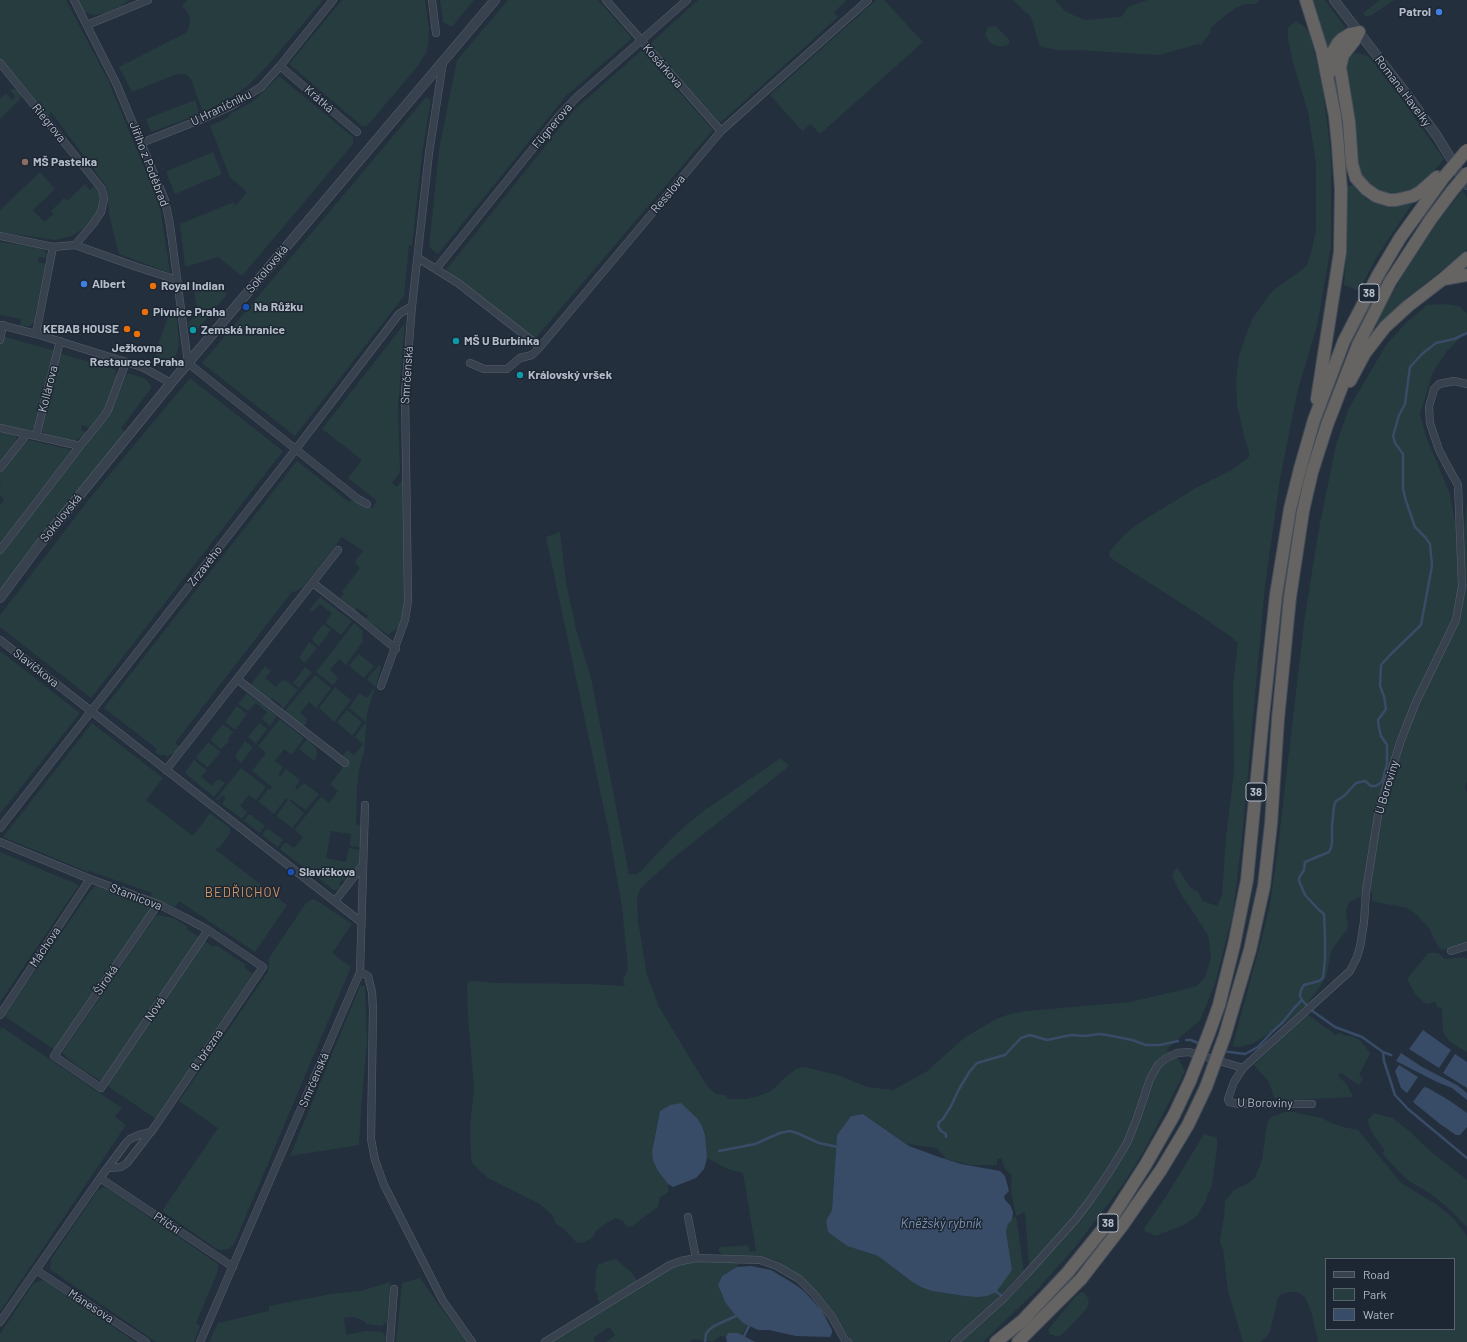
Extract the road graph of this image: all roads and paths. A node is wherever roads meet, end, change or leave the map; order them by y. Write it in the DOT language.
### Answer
graph roads {
  1 [pos="74,0"];
  2 [pos="148,0"];
  3 [pos="333,0"];
  4 [pos="432,0"];
  5 [pos="495,0"];
  6 [pos="606,0"];
  7 [pos="687,0"];
  8 [pos="868,0"];
  9 [pos="1306,0"];
  10 [pos="1334,0"];
  11 [pos="87,25"];
  12 [pos="1359,32"];
  13 [pos="436,33"];
  14 [pos="641,40"];
  15 [pos="443,61"];
  16 [pos="0,64"];
  17 [pos="280,66"];
  18 [pos="1330,92"];
  19 [pos="721,131"];
  20 [pos="357,132"];
  21 [pos="141,143"];
  22 [pos="1467,150"];
  23 [pos="1467,173"];
  24 [pos="1443,175"];
  25 [pos="1467,185"];
  26 [pos="0,236"];
  27 [pos="75,245"];
  28 [pos="53,247"];
  29 [pos="418,258"];
  30 [pos="1467,258"];
  31 [pos="436,269"];
  32 [pos="1467,275"];
  33 [pos="177,280"];
  34 [pos="1443,280"];
  35 [pos="412,306"];
  36 [pos="2,325"];
  37 [pos="36,334"];
  38 [pos="0,340"];
  39 [pos="60,341"];
  40 [pos="540,347"];
  41 [pos="126,362"];
  42 [pos="188,363"];
  43 [pos="470,363"];
  44 [pos="171,383"];
  45 [pos="1467,384"];
  46 [pos="1314,420"];
  47 [pos="1327,424"];
  48 [pos="0,428"];
  49 [pos="27,434"];
  50 [pos="36,436"];
  51 [pos="80,446"];
  52 [pos="296,450"];
  53 [pos="0,468"];
  54 [pos="368,504"];
  55 [pos="0,550"];
  56 [pos="338,550"];
  57 [pos="313,583"];
  58 [pos="0,598"];
  59 [pos="0,640"];
  60 [pos="396,649"];
  61 [pos="237,679"];
  62 [pos="381,686"];
  63 [pos="91,711"];
  64 [pos="345,763"];
  65 [pos="166,770"];
  66 [pos="365,805"];
  67 [pos="0,828"];
  68 [pos="0,842"];
  69 [pos="363,864"];
  70 [pos="90,879"];
  71 [pos="334,901"];
  72 [pos="158,904"];
  73 [pos="361,922"];
  74 [pos="208,930"];
  75 [pos="1467,946"];
  76 [pos="1451,951"];
  77 [pos="264,967"];
  78 [pos="360,972"];
  79 [pos="0,1015"];
  80 [pos="1242,1068"];
  81 [pos="101,1088"];
  82 [pos="1312,1104"];
  83 [pos="151,1132"];
  84 [pos="109,1168"];
  85 [pos="100,1178"];
  86 [pos="688,1217"];
  87 [pos="696,1258"];
  88 [pos="233,1267"];
  89 [pos="36,1270"];
  90 [pos="394,1289"];
  91 [pos="0,1322"];
  92 [pos="846,1341"];
  93 [pos="146,1342"];
  94 [pos="200,1342"];
  95 [pos="390,1342"];
  96 [pos="472,1342"];
  97 [pos="545,1342"];
  98 [pos="955,1342"];
  99 [pos="996,1342"];
  100 [pos="1018,1342"];
  1 -- 11 [label="street, Jiřího z Poděbrad"];
  2 -- 11 [label="street"];
  3 -- 17 [label="street, U Hraničníku"];
  4 -- 13 [label="street"];
  5 -- 15 [label="street, Sokolovská"];
  6 -- 14 [label="street, Kosárkova"];
  7 -- 14 [label="street, Fügnerova"];
  8 -- 19 [label="street, Resslova"];
  9 -- 18 [label="highway"];
  10 -- 12 [label="street, Romana Havelky"];
  11 -- 21 [label="street, Jiřího z Poděbrad"];
  12 -- 18 [label="highway"];
  12 -- 24 [label="highway"];
  12 -- 25 [label="street, Romana Havelky"];
  14 -- 19 [label="street, Kosárkova"];
  14 -- 31 [label="street, Fügnerova"];
  15 -- 29 [label="street, Smrčenská"];
  15 -- 42 [label="street, Sokolovská"];
  16 -- 27 [label="street, Riegrova"];
  17 -- 20 [label="street, Krátká"];
  17 -- 21 [label="street, U Hraničníku"];
  18 -- 46 [label="highway"];
  19 -- 40 [label="street, Resslova"];
  21 -- 33 [label="street, Jiřího z Poděbrad"];
  22 -- 24 [label="highway, bridge"];
  23 -- 47 [label="highway, 38, bridge"];
  24 -- 46 [label="highway, 38"];
  26 -- 28 [label="street"];
  27 -- 28 [label="street"];
  27 -- 33 [label="street"];
  28 -- 37 [label="street"];
  29 -- 31 [label="street"];
  29 -- 35 [label="street, Smrčenská"];
  30 -- 34 [label="highway"];
  31 -- 40 [label="street"];
  32 -- 34 [label="highway"];
  33 -- 42 [label="street, Jiřího z Poděbrad"];
  34 -- 47 [label="highway"];
  35 -- 52 [label="street, Zrzavého"];
  35 -- 60 [label="street, Smrčenská"];
  36 -- 37 [label="street"];
  36 -- 38 [label="street"];
  37 -- 39 [label="street"];
  39 -- 41 [label="street"];
  39 -- 50 [label="street, Kollárova"];
  40 -- 43 [label="street, Resslova"];
  41 -- 44 [label="street"];
  41 -- 51 [label="street"];
  42 -- 44 [label="street, Sokolovská"];
  42 -- 52 [label="street"];
  44 -- 58 [label="street, Sokolovská"];
  45 -- 80 [label="street, U Boroviny"];
  46 -- 99 [label="highway, 38, bridge"];
  47 -- 100 [label="highway, 38, bridge"];
  48 -- 49 [label="street"];
  49 -- 50 [label="street"];
  49 -- 53 [label="street"];
  50 -- 51 [label="street"];
  51 -- 55 [label="street"];
  52 -- 54 [label="street"];
  52 -- 63 [label="street, Zrzavého"];
  56 -- 57 [label="street"];
  57 -- 60 [label="street"];
  57 -- 61 [label="street"];
  59 -- 63 [label="street, Slavíčkova"];
  60 -- 62 [label="street, Smrčenská"];
  61 -- 64 [label="street"];
  61 -- 65 [label="street"];
  63 -- 65 [label="street, Slavíčkova"];
  63 -- 67 [label="street, Zrzavého"];
  65 -- 71 [label="street, Slavíčkova"];
  66 -- 69 [label="street, Smrčenská"];
  68 -- 70 [label="street, Stamicova"];
  69 -- 71 [label="street"];
  69 -- 73 [label="street, Smrčenská"];
  70 -- 72 [label="street, Stamicova"];
  70 -- 79 [label="street, Máchova"];
  71 -- 73 [label="street, Slavíčkova"];
  72 -- 74 [label="street, Stamicova"];
  72 -- 81 [label="street, Široká"];
  73 -- 78 [label="street, Smrčenská"];
  74 -- 77 [label="street, Stamicova"];
  74 -- 81 [label="street, Nová"];
  75 -- 76 [label="street"];
  77 -- 83 [label="street, 8. března"];
  78 -- 88 [label="street, Smrčenská"];
  78 -- 96 [label="street"];
  80 -- 82 [label="street, U Boroviny"];
  80 -- 98 [label="street"];
  83 -- 84 [label="street"];
  83 -- 84 [label="street, 8. března"];
  84 -- 85 [label="street"];
  85 -- 88 [label="street, Příční"];
  85 -- 89 [label="street"];
  86 -- 87 [label="street"];
  87 -- 92 [label="street"];
  87 -- 97 [label="street"];
  88 -- 94 [label="street, Smrčenská"];
  89 -- 91 [label="street"];
  89 -- 93 [label="street, Mánesova"];
  90 -- 95 [label="street"];
}
